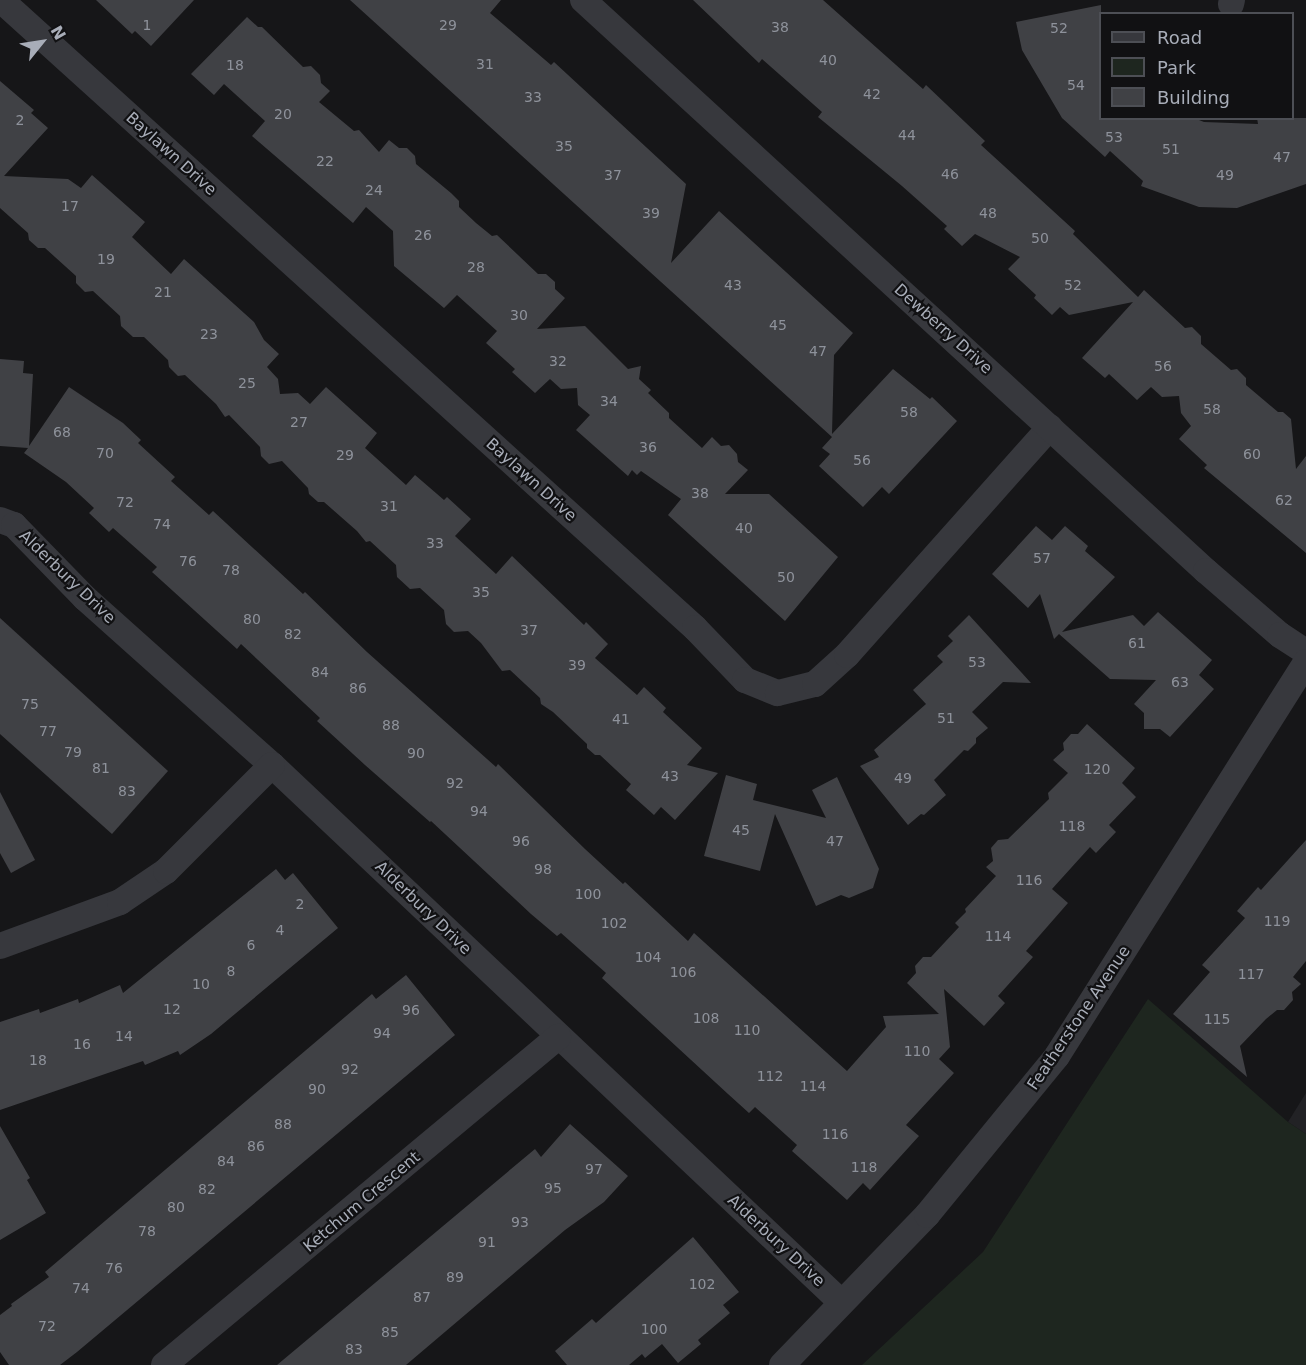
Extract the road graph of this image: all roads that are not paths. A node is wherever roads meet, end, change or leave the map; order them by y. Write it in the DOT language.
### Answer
graph roads {
  1 [pos="1,0"];
  2 [pos="583,0"];
  3 [pos="1050,427"];
  4 [pos="0,520"];
  5 [pos="1306,652"];
  6 [pos="1306,662"];
  7 [pos="272,765"];
  8 [pos="0,946"];
  9 [pos="558,1037"];
  10 [pos="841,1302"];
  11 [pos="164,1365"];
  12 [pos="782,1365"];
  1 -- 3 [label="street, Baylawn Drive"];
  2 -- 3 [label="street, Dewberry Drive"];
  3 -- 5 [label="street, Dewberry Drive"];
  4 -- 7 [label="street, Alderbury Drive"];
  6 -- 10 [label="street, Featherstone Avenue"];
  7 -- 8 [label="street"];
  7 -- 9 [label="street, Alderbury Drive"];
  9 -- 10 [label="street, Alderbury Drive"];
  9 -- 11 [label="street, Ketchum Crescent"];
  10 -- 12 [label="street, Featherstone Avenue"];
}
